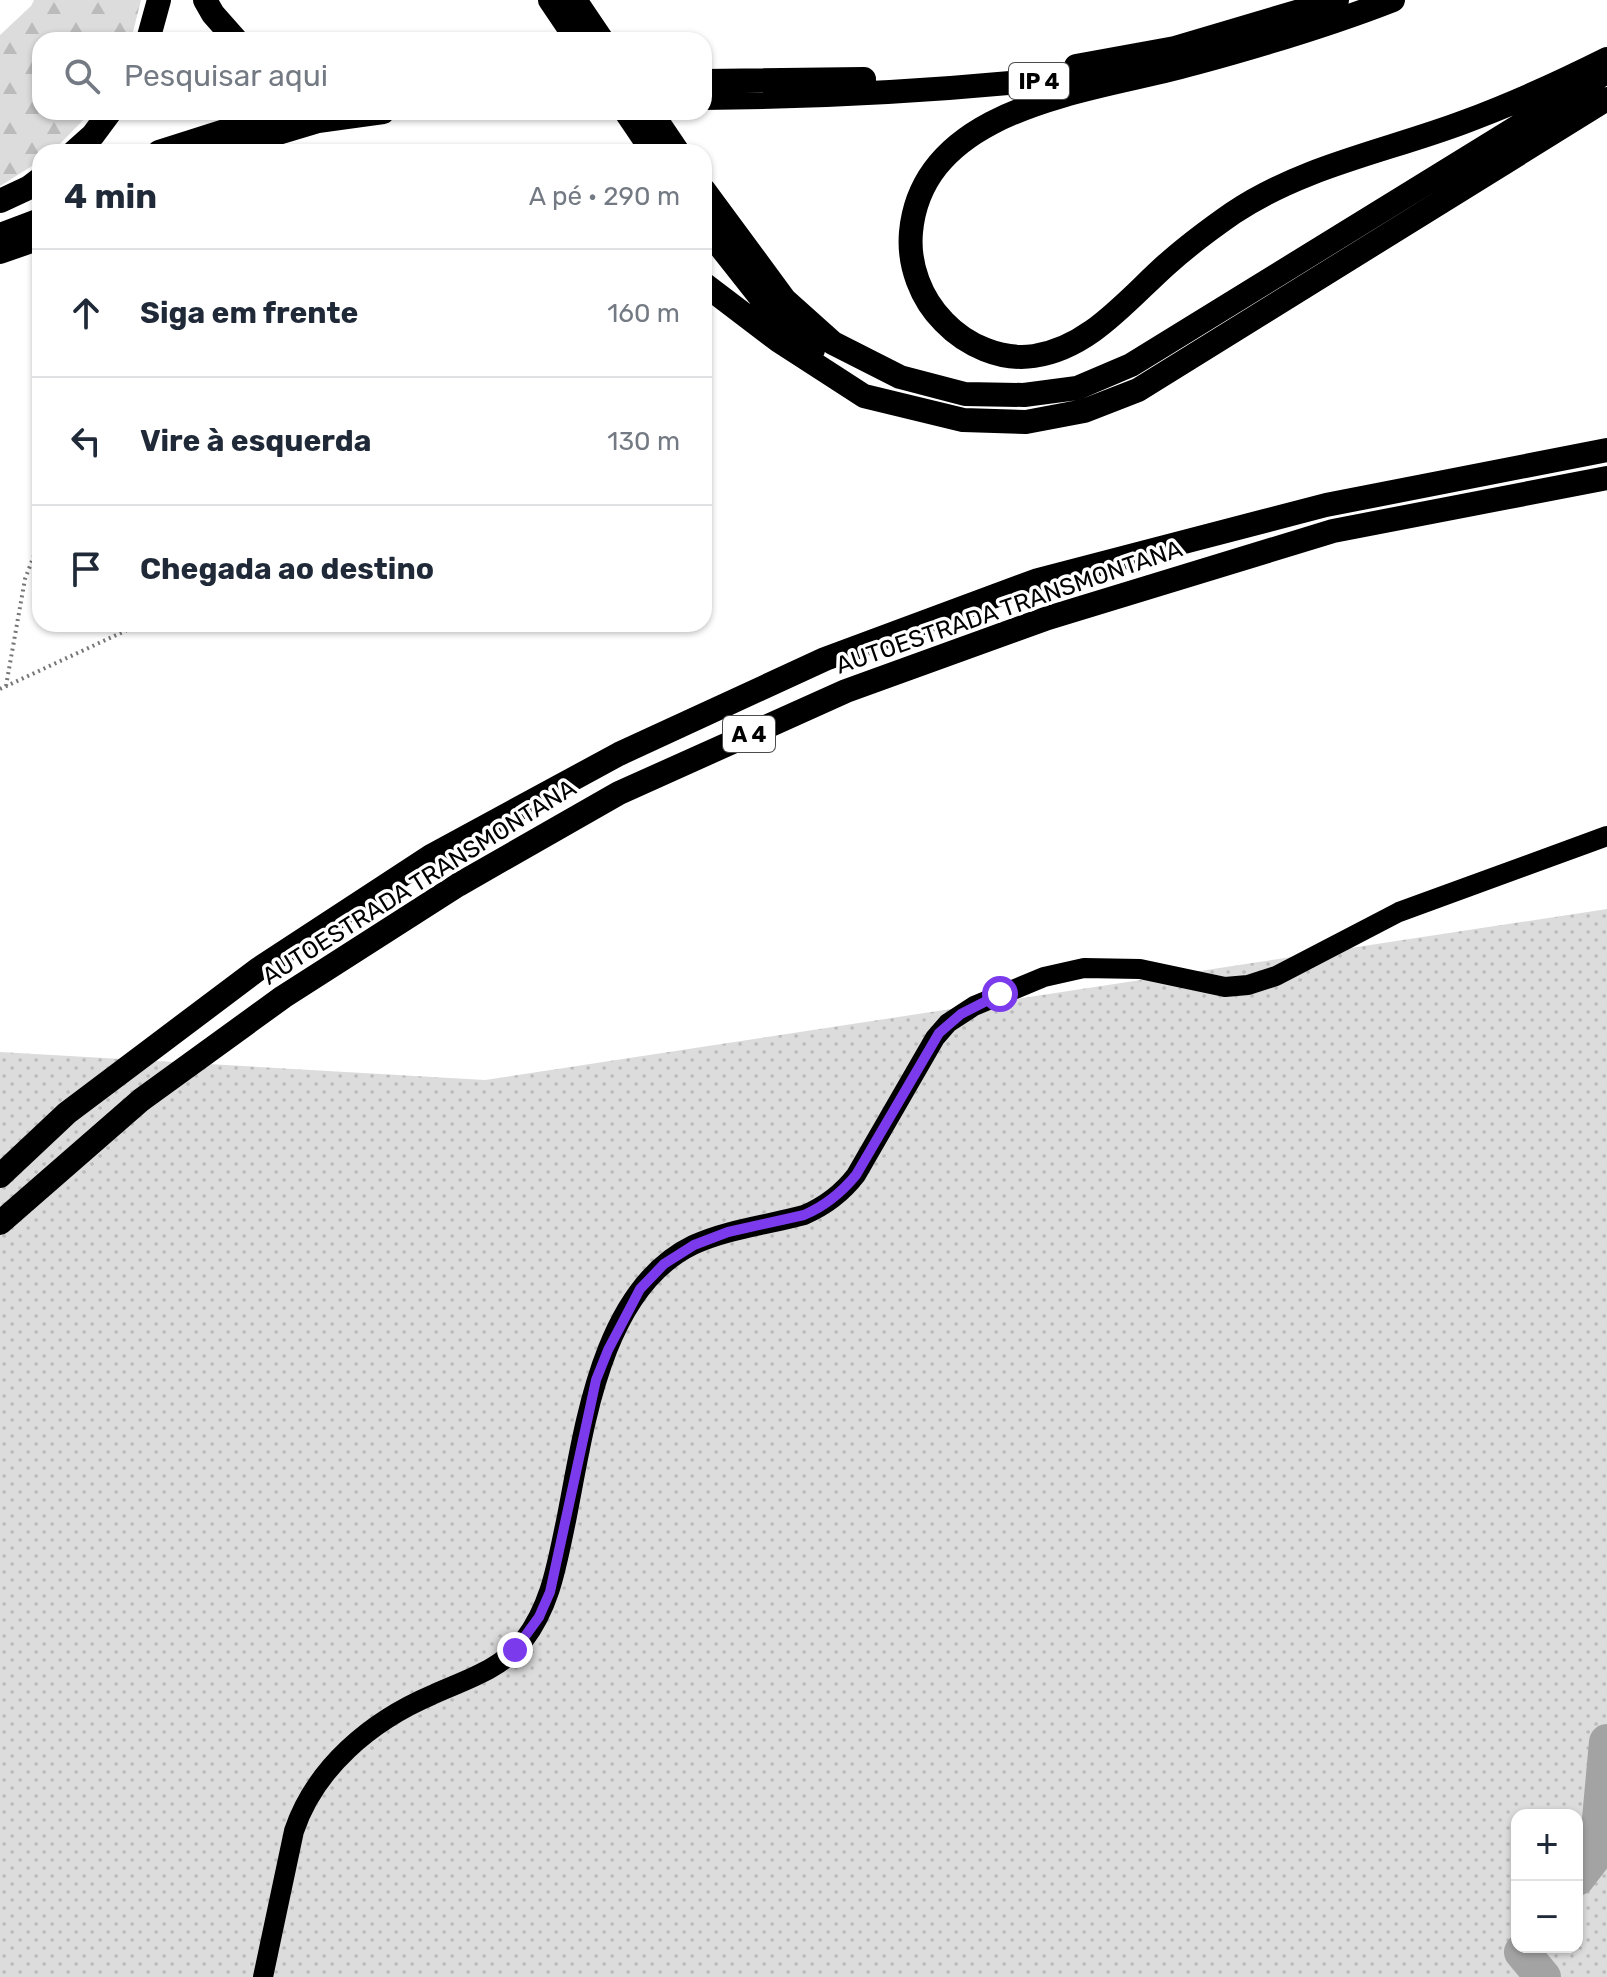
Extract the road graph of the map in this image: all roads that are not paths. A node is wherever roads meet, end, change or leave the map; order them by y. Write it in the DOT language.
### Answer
graph roads {
  1 [pos="159,0"];
  2 [pos="205,0"];
  3 [pos="550,0"];
  4 [pos="575,0"];
  5 [pos="1337,0"];
  6 [pos="1363,0"];
  7 [pos="1393,0"];
  8 [pos="150,32"];
  9 [pos="229,32"];
  10 [pos="572,32"];
  11 [pos="597,32"];
  12 [pos="1607,59"];
  13 [pos="1607,71"];
  14 [pos="712,80"];
  15 [pos="712,98"];
  16 [pos="1607,99"];
  17 [pos="104,120"];
  18 [pos="260,120"];
  19 [pos="325,120"];
  20 [pos="631,120"];
  21 [pos="656,120"];
  22 [pos="83,144"];
  23 [pos="184,144"];
  24 [pos="242,144"];
  25 [pos="648,144"];
  26 [pos="673,144"];
  27 [pos="32,185"];
  28 [pos="0,201"];
  29 [pos="32,204"];
  30 [pos="712,213"];
  31 [pos="712,214"];
  32 [pos="0,218"];
  33 [pos="32,223"];
  34 [pos="0,235"];
  35 [pos="32,241"];
  36 [pos="0,252"];
  37 [pos="712,290"];
  38 [pos="892,400"];
  39 [pos="1607,450"];
  40 [pos="1607,478"];
  41 [pos="1607,836"];
  42 [pos="0,1176"];
  43 [pos="0,1223"];
  44 [pos="263,1977"];
  1 -- 8 [label="highway"];
  2 -- 9 [label="highway"];
  3 -- 10 [label="highway"];
  4 -- 11 [label="highway"];
  5 -- 14 [label="highway, IP 4"];
  6 -- 15 [label="highway, IP 4"];
  7 -- 12 [label="highway"];
  13 -- 30 [label="highway"];
  16 -- 38 [label="highway"];
  17 -- 22 [label="highway"];
  18 -- 23 [label="highway"];
  19 -- 24 [label="highway"];
  20 -- 25 [label="highway"];
  21 -- 26 [label="highway"];
  27 -- 28 [label="highway"];
  29 -- 32 [label="highway"];
  31 -- 38 [label="highway"];
  33 -- 34 [label="highway"];
  35 -- 36 [label="highway"];
  37 -- 38 [label="highway"];
  39 -- 42 [label="highway, AUTOESTRADA TRANSMONTANA / A 4"];
  40 -- 43 [label="highway, AUTOESTRADA TRANSMONTANA / A 4"];
  41 -- 44 [label="main road"];
}
